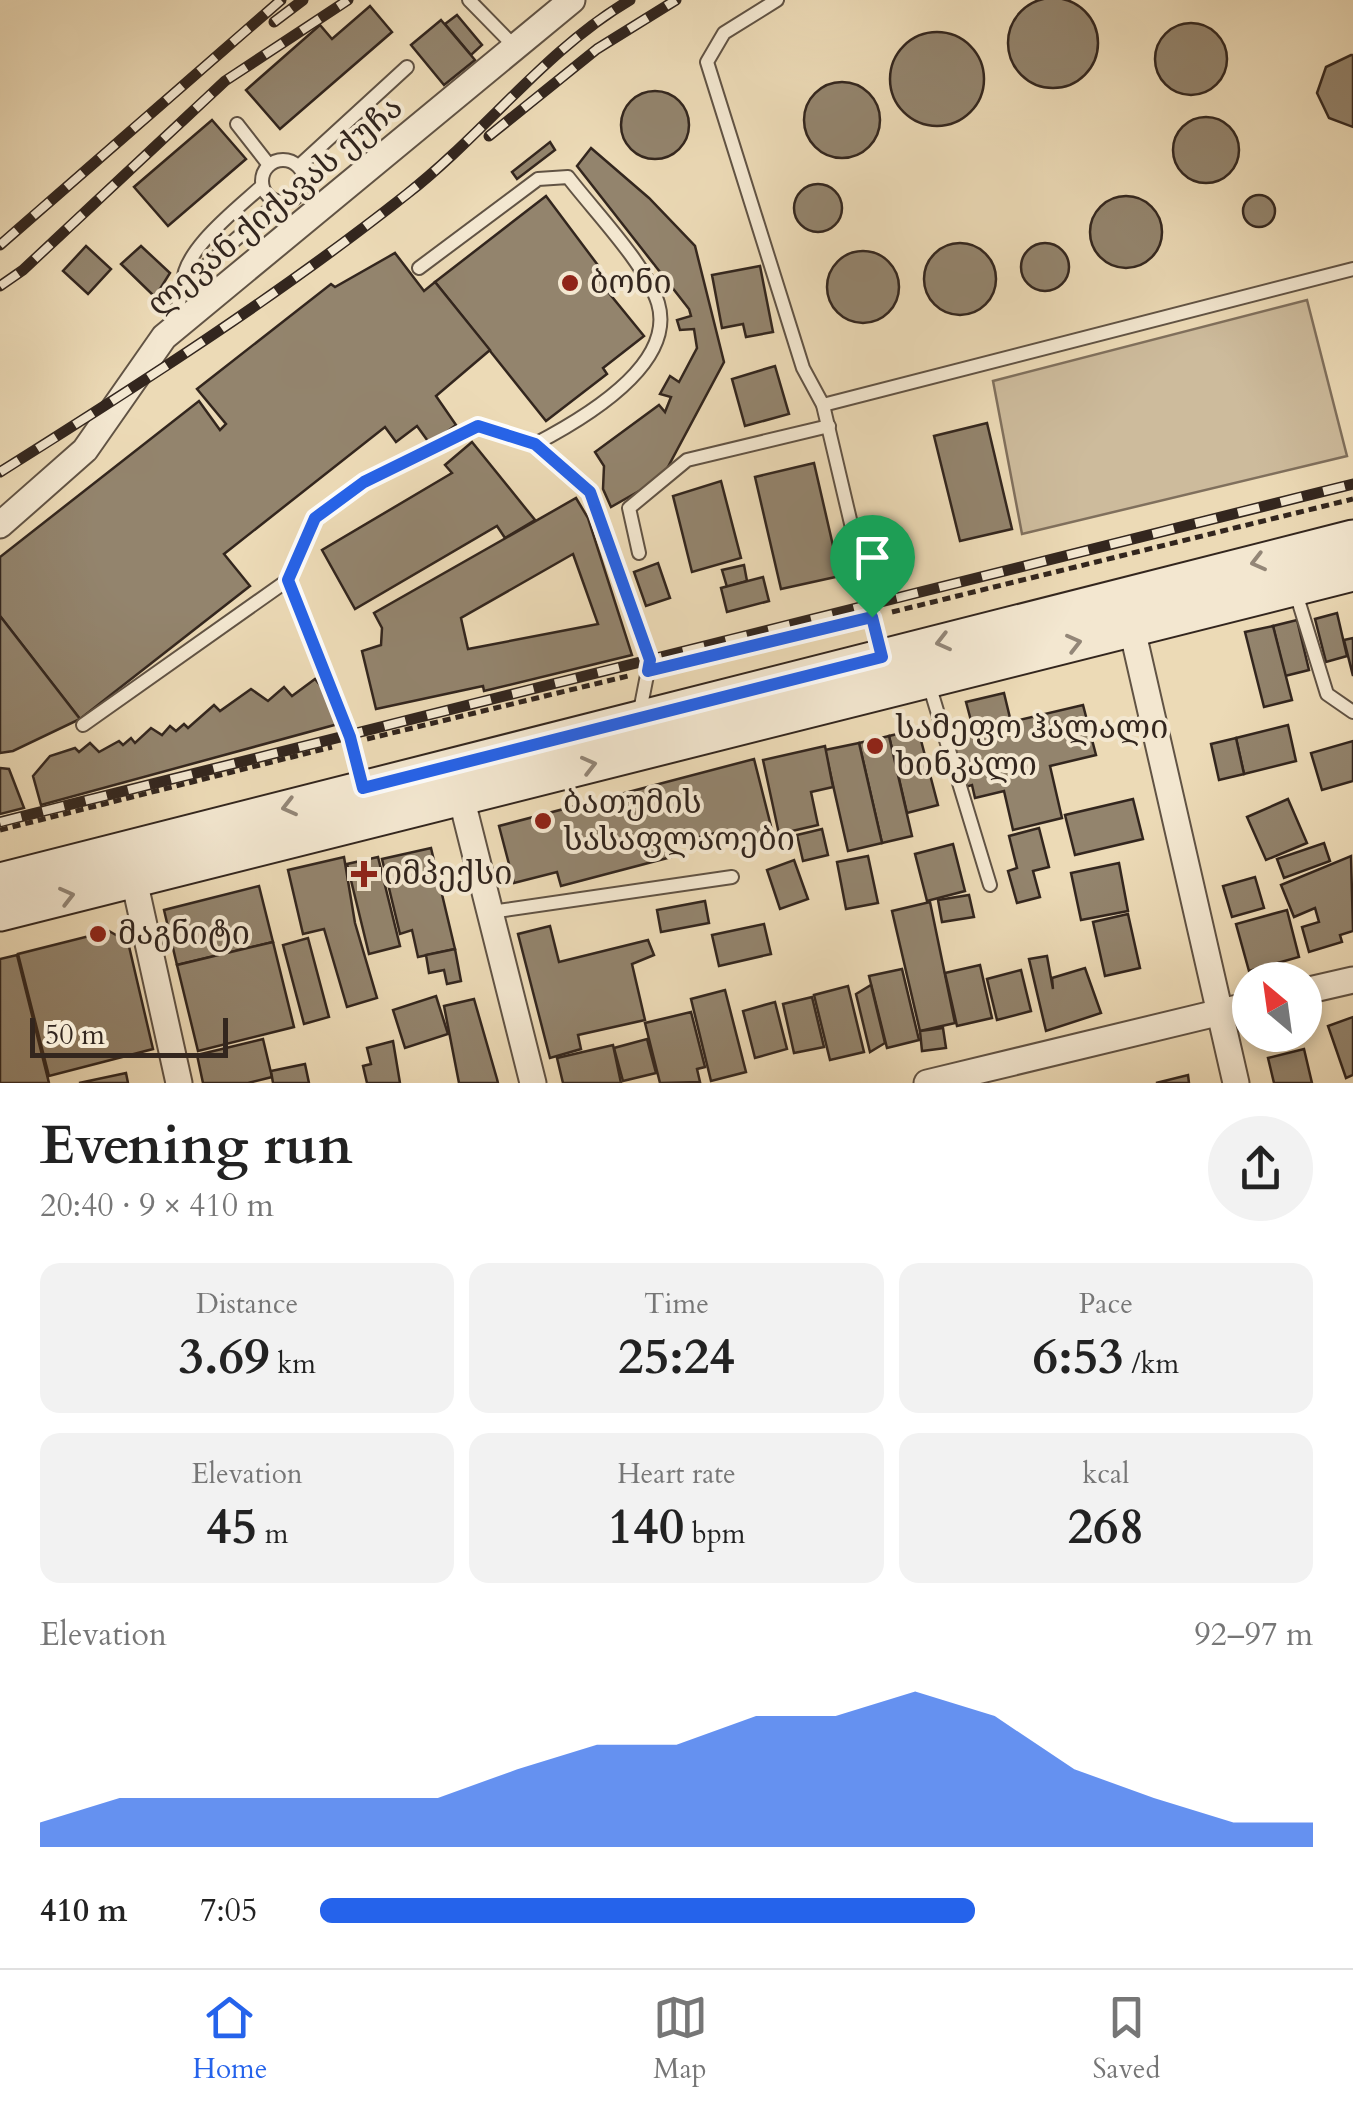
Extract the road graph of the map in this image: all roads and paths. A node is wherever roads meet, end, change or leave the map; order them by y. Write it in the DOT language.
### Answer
graph roads {
  1 [pos="469,0"];
  2 [pos="572,0"];
  3 [pos="777,0"];
  4 [pos="517,49"];
  5 [pos="407,67"];
  6 [pos="237,124"];
  7 [pos="270,165"];
  8 [pos="298,166"];
  9 [pos="262,186"];
  10 [pos="278,202"];
  11 [pos="419,268"];
  12 [pos="1353,269"];
  13 [pos="184,286"];
  14 [pos="164,337"];
  15 [pos="823,405"];
  16 [pos="828,426"];
  17 [pos="535,444"];
  18 [pos="1353,499"];
  19 [pos="0,525"];
  20 [pos="1353,538"];
  21 [pos="639,554"];
  22 [pos="1353,573"];
  23 [pos="288,580"];
  24 [pos="1295,588"];
  25 [pos="872,617"];
  26 [pos="1132,629"];
  27 [pos="882,657"];
  28 [pos="648,671"];
  29 [pos="928,680"];
  30 [pos="1353,712"];
  31 [pos="638,719"];
  32 [pos="83,725"];
  33 [pos="351,742"];
  34 [pos="363,788"];
  35 [pos="461,798"];
  36 [pos="0,830"];
  37 [pos="732,877"];
  38 [pos="0,880"];
  39 [pos="134,880"];
  40 [pos="990,885"];
  41 [pos="491,912"];
  42 [pos="0,913"];
  43 [pos="1353,980"];
  44 [pos="1322,988"];
  45 [pos="1232,1009"];
  46 [pos="1220,1012"];
  47 [pos="179,1083"];
  48 [pos="534,1083"];
  49 [pos="927,1083"];
  50 [pos="1236,1083"];
  1 -- 4 [label="lane"];
  2 -- 4 [label="street, ლევან ქიქავას ქუჩა"];
  3 -- 15 [label="lane"];
  4 -- 14 [label="street, ლევან ქიქავას ქუჩა"];
  5 -- 8 [label="lane"];
  6 -- 7 [label="lane"];
  7 -- 8 [label="lane"];
  7 -- 9 [label="lane"];
  8 -- 10 [label="lane"];
  9 -- 10 [label="lane"];
  9 -- 13 [label="lane"];
  10 -- 13 [label="lane"];
  11 -- 17 [label="lane"];
  12 -- 15 [label="lane"];
  13 -- 14 [label="lane"];
  14 -- 19 [label="street, ლევან ქიქავას ქუჩა"];
  15 -- 16 [label="lane"];
  16 -- 21 [label="lane"];
  16 -- 25 [label="lane"];
  17 -- 23 [label="lane"];
  17 -- 28 [label="lane"];
  18 -- 25 [label="path"];
  20 -- 27 [label="main road, one-way"];
  22 -- 24 [label="main road"];
  23 -- 32 [label="lane"];
  23 -- 33 [label="lane"];
  24 -- 26 [label="main road"];
  24 -- 30 [label="lane"];
  25 -- 27 [label="lane"];
  25 -- 28 [label="path"];
  29 -- 26 [label="main road, one-way"];
  26 -- 46 [label="street"];
  27 -- 31 [label="main road"];
  28 -- 31 [label="lane"];
  28 -- 33 [label="path"];
  35 -- 29 [label="main road, one-way"];
  29 -- 40 [label="lane"];
  31 -- 34 [label="main road"];
  33 -- 34 [label="lane"];
  33 -- 36 [label="path"];
  34 -- 38 [label="main road, one-way"];
  35 -- 39 [label="main road"];
  35 -- 41 [label="street"];
  37 -- 41 [label="lane"];
  42 -- 39 [label="main road, one-way"];
  39 -- 47 [label="street"];
  41 -- 48 [label="street"];
  43 -- 44 [label="street"];
  45 -- 46 [label="street"];
  46 -- 49 [label="street"];
  46 -- 50 [label="street"];
}
